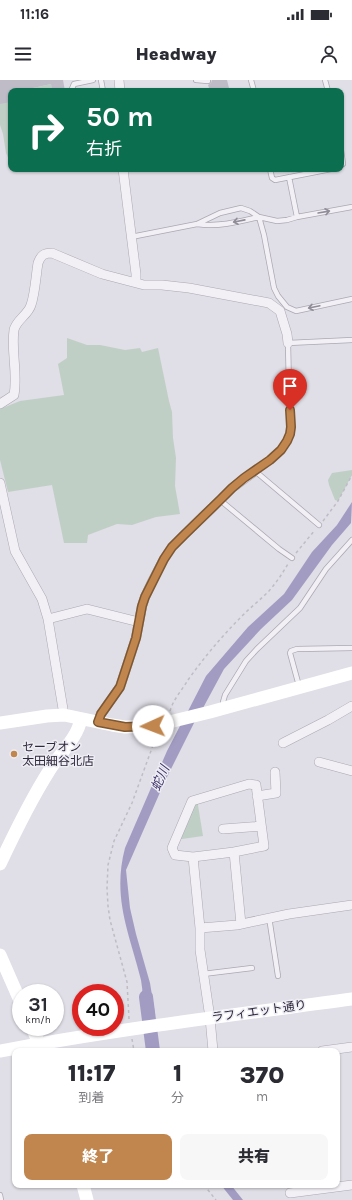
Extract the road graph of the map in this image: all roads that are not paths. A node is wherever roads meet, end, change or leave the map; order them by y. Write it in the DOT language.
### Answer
graph roads {
  1 [pos="93,80"];
  2 [pos="196,80"];
  3 [pos="208,81"];
  4 [pos="72,88"];
  5 [pos="123,172"];
  6 [pos="271,172"];
  7 [pos="315,172"];
  8 [pos="289,177"];
  9 [pos="352,208"];
  10 [pos="259,217"];
  11 [pos="297,217"];
  12 [pos="197,224"];
  13 [pos="131,237"];
  14 [pos="136,282"];
  15 [pos="352,299"];
  16 [pos="352,340"];
  17 [pos="288,343"];
  18 [pos="0,404"];
  19 [pos="255,471"];
  20 [pos="0,483"];
  21 [pos="220,500"];
  22 [pos="319,525"];
  23 [pos="352,540"];
  24 [pos="292,558"];
  25 [pos="48,619"];
  26 [pos="139,622"];
  27 [pos="352,648"];
  28 [pos="352,673"];
  29 [pos="300,687"];
  30 [pos="352,706"];
  31 [pos="223,709"];
  32 [pos="64,715"];
  33 [pos="81,719"];
  34 [pos="98,722"];
  35 [pos="0,724"];
  36 [pos="283,743"];
  37 [pos="319,762"];
  38 [pos="352,771"];
  39 [pos="275,772"];
  40 [pos="257,796"];
  41 [pos="261,826"];
  42 [pos="223,829"];
  43 [pos="234,852"];
  44 [pos="193,857"];
  45 [pos="0,864"];
  46 [pos="352,905"];
  47 [pos="269,917"];
  48 [pos="241,924"];
  49 [pos="200,928"];
  50 [pos="1,958"];
  51 [pos="252,968"];
  52 [pos="203,974"];
  53 [pos="278,976"];
  54 [pos="13,984"];
  55 [pos="352,999"];
  56 [pos="210,1018"];
  57 [pos="36,1036"];
  58 [pos="41,1047"];
  59 [pos="352,1047"];
  60 [pos="31,1048"];
  61 [pos="213,1048"];
  62 [pos="340,1049"];
  63 [pos="12,1050"];
  64 [pos="0,1051"];
  65 [pos="352,1185"];
  66 [pos="340,1186"];
  67 [pos="84,1188"];
  68 [pos="320,1188"];
  69 [pos="290,1193"];
  70 [pos="0,1196"];
  71 [pos="1,1200"];
  72 [pos="86,1200"];
  1 -- 4 [label="lane"];
  2 -- 3 [label="lane"];
  5 -- 13 [label="street"];
  6 -- 8 [label="lane"];
  7 -- 8 [label="lane"];
  8 -- 11 [label="lane"];
  11 -- 9 [label="lane, one-way"];
  10 -- 11 [label="lane"];
  10 -- 12 [label="lane, one-way"];
  10 -- 12 [label="lane"];
  15 -- 10 [label="lane, one-way"];
  12 -- 13 [label="lane"];
  13 -- 14 [label="street"];
  14 -- 17 [label="street"];
  14 -- 18 [label="street"];
  16 -- 17 [label="lane"];
  17 -- 19 [label="lane"];
  19 -- 21 [label="street"];
  19 -- 22 [label="lane"];
  20 -- 25 [label="street"];
  21 -- 24 [label="lane"];
  21 -- 26 [label="street"];
  23 -- 31 [label="lane"];
  25 -- 26 [label="street"];
  25 -- 32 [label="street"];
  26 -- 34 [label="street"];
  27 -- 29 [label="lane"];
  28 -- 29 [label="street"];
  29 -- 31 [label="street"];
  30 -- 36 [label="street"];
  31 -- 34 [label="street"];
  32 -- 33 [label="street"];
  32 -- 35 [label="street"];
  33 -- 34 [label="street"];
  33 -- 45 [label="street"];
  37 -- 38 [label="street"];
  39 -- 40 [label="street"];
  40 -- 41 [label="street"];
  40 -- 44 [label="street"];
  41 -- 42 [label="street"];
  41 -- 43 [label="street"];
  43 -- 44 [label="street"];
  43 -- 48 [label="street"];
  44 -- 49 [label="street"];
  46 -- 47 [label="street"];
  47 -- 48 [label="street"];
  47 -- 53 [label="lane"];
  48 -- 49 [label="street"];
  49 -- 52 [label="street"];
  50 -- 54 [label="street"];
  51 -- 52 [label="lane"];
  52 -- 56 [label="street"];
  55 -- 56 [label="street, ラフィエット通り"];
  56 -- 58 [label="street, ラフィエット通り"];
  56 -- 61 [label="street"];
  57 -- 58 [label="street"];
  58 -- 60 [label="street"];
  59 -- 62 [label="street"];
  63 -- 64 [label="street"];
  65 -- 66 [label="street"];
  67 -- 72 [label="street"];
  68 -- 69 [label="street"];
  70 -- 71 [label="lane"];
}
